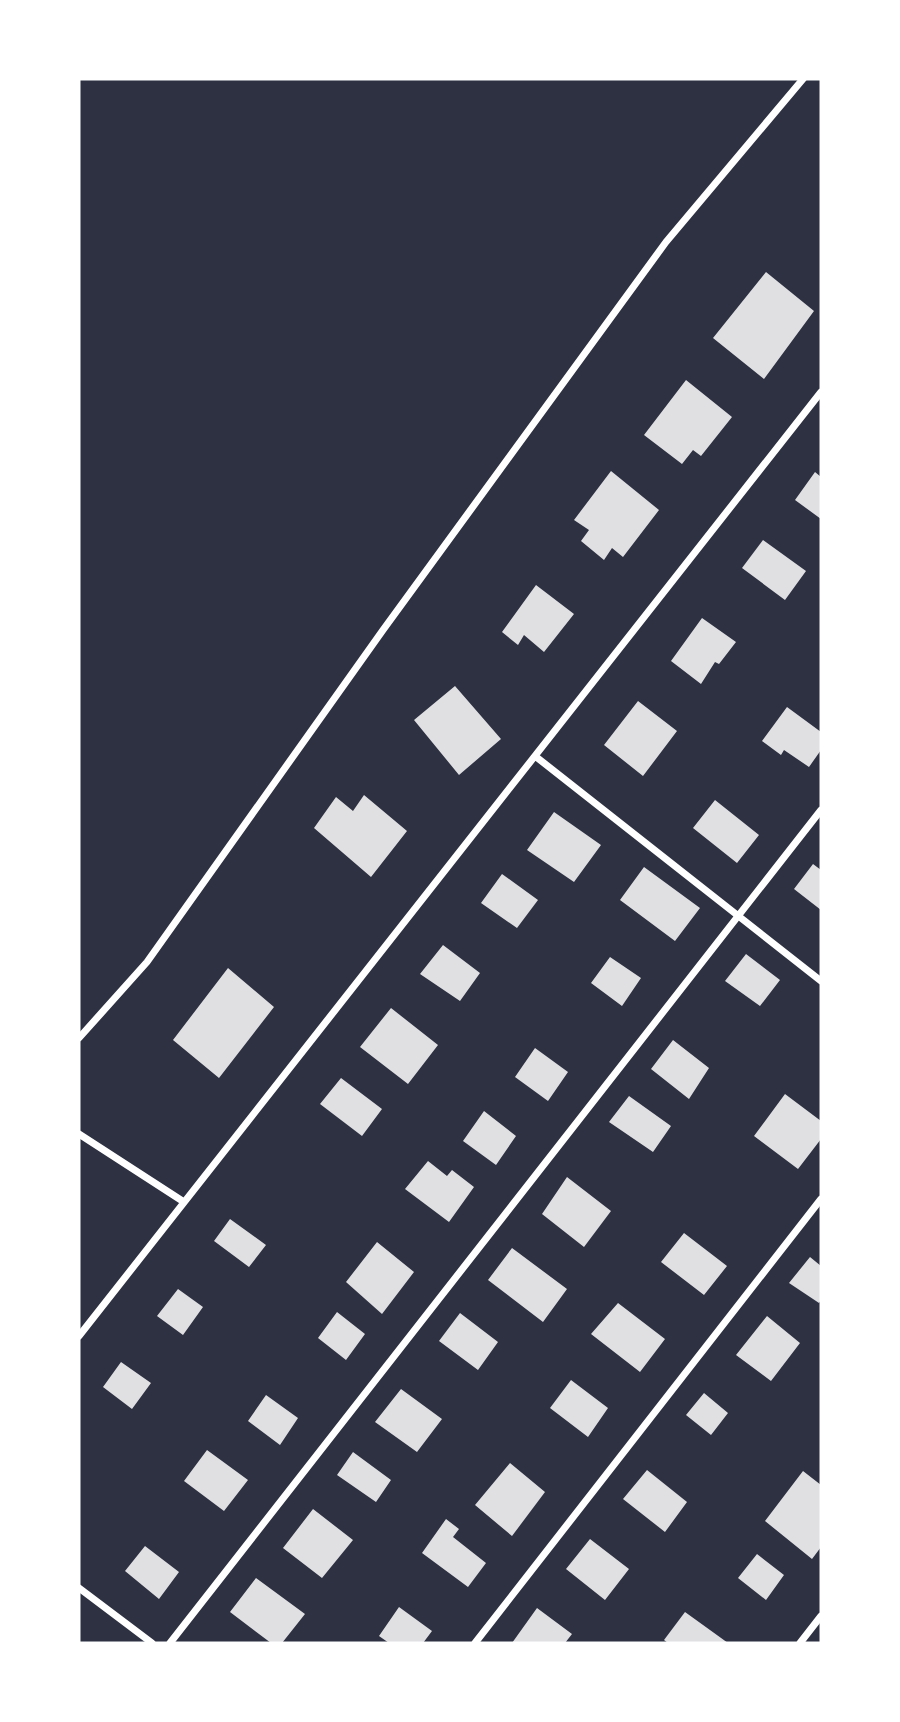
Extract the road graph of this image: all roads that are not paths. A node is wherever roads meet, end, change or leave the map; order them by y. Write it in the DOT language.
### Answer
graph roads {
  1 [pos="803,79"];
  2 [pos="821,392"];
  3 [pos="535,756"];
  4 [pos="821,810"];
  5 [pos="738,916"];
  6 [pos="821,981"];
  7 [pos="79,1038"];
  8 [pos="79,1134"];
  9 [pos="821,1199"];
  10 [pos="184,1202"];
  11 [pos="79,1336"];
  12 [pos="79,1588"];
  13 [pos="821,1616"];
  14 [pos="152,1643"];
  15 [pos="170,1643"];
  16 [pos="475,1643"];
  17 [pos="800,1643"];
  1 -- 7 [label="street"];
  2 -- 3 [label="street"];
  3 -- 5 [label="street"];
  3 -- 10 [label="street"];
  4 -- 5 [label="street"];
  5 -- 6 [label="street"];
  5 -- 15 [label="street"];
  8 -- 10 [label="street"];
  9 -- 16 [label="street"];
  10 -- 11 [label="street"];
  12 -- 14 [label="street"];
  13 -- 17 [label="street"];
}
